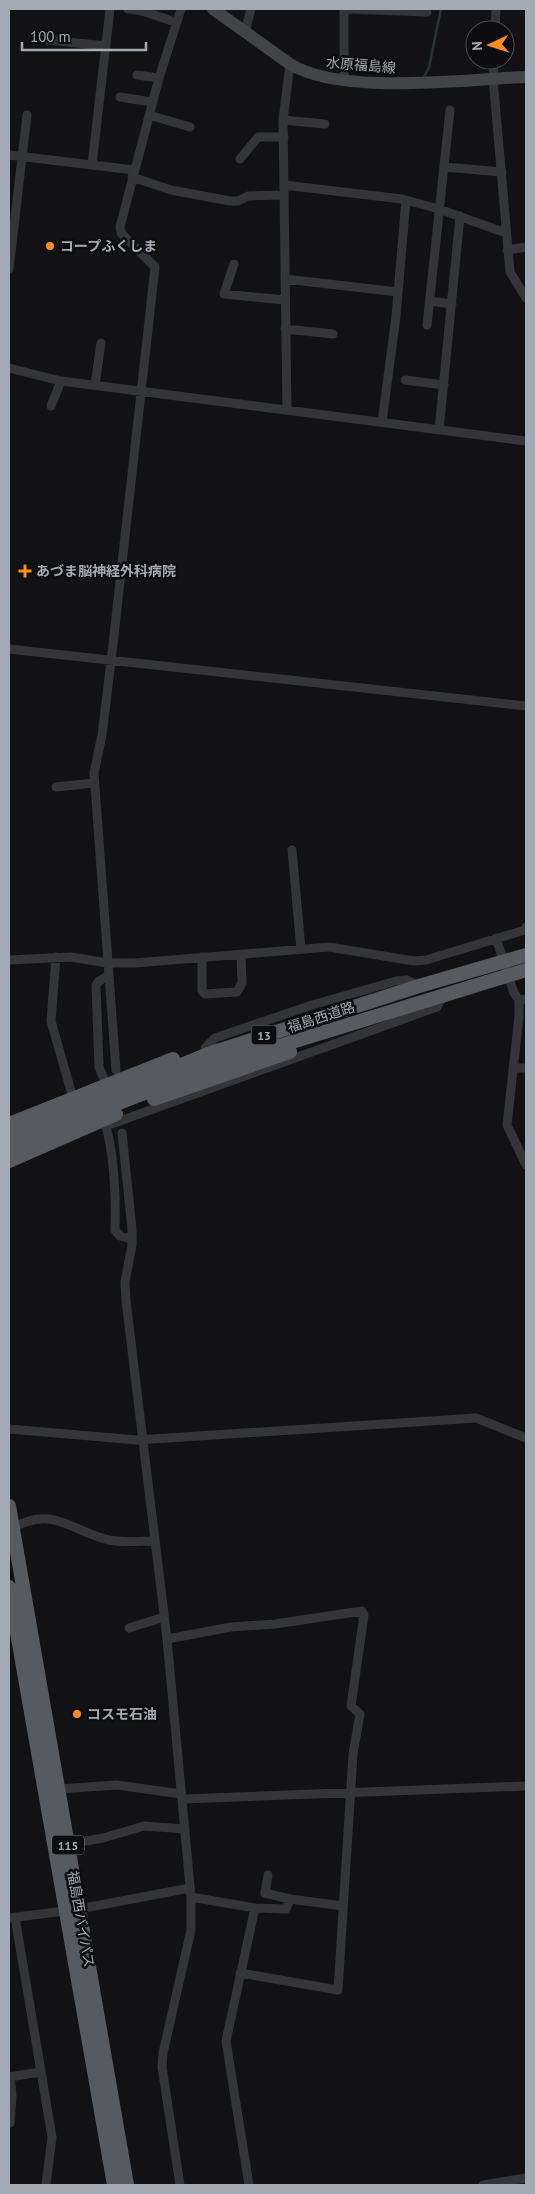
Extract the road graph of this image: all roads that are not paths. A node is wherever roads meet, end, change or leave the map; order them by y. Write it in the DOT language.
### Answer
graph roads {
  1 [pos="110,9"];
  2 [pos="128,9"];
  3 [pos="181,9"];
  4 [pos="213,9"];
  5 [pos="251,9"];
  6 [pos="345,9"];
  7 [pos="427,12"];
  8 [pos="176,22"];
  9 [pos="245,32"];
  10 [pos="48,40"];
  11 [pos="106,46"];
  12 [pos="290,64"];
  13 [pos="493,70"];
  14 [pos="137,75"];
  15 [pos="526,77"];
  16 [pos="159,78"];
  17 [pos="493,78"];
  18 [pos="344,79"];
  19 [pos="120,97"];
  20 [pos="152,102"];
  21 [pos="450,110"];
  22 [pos="27,115"];
  23 [pos="149,115"];
  24 [pos="283,120"];
  25 [pos="325,124"];
  26 [pos="190,127"];
  27 [pos="284,137"];
  28 [pos="9,155"];
  29 [pos="22,156"];
  30 [pos="240,159"];
  31 [pos="92,165"];
  32 [pos="444,167"];
  33 [pos="502,172"];
  34 [pos="133,173"];
  35 [pos="284,185"];
  36 [pos="284,195"];
  37 [pos="406,200"];
  38 [pos="439,209"];
  39 [pos="460,216"];
  40 [pos="506,233"];
  41 [pos="526,247"];
  42 [pos="507,250"];
  43 [pos="234,264"];
  44 [pos="9,269"];
  45 [pos="285,279"];
  46 [pos="398,292"];
  47 [pos="526,298"];
  48 [pos="285,300"];
  49 [pos="430,301"];
  50 [pos="452,304"];
  51 [pos="427,325"];
  52 [pos="285,329"];
  53 [pos="333,334"];
  54 [pos="101,343"];
  55 [pos="9,368"];
  56 [pos="404,380"];
  57 [pos="61,381"];
  58 [pos="95,385"];
  59 [pos="444,385"];
  60 [pos="141,391"];
  61 [pos="51,406"];
  62 [pos="287,410"];
  63 [pos="382,422"];
  64 [pos="439,430"];
  65 [pos="526,441"];
  66 [pos="9,649"];
  67 [pos="111,662"];
  68 [pos="526,706"];
  69 [pos="94,783"];
  70 [pos="56,787"];
  71 [pos="292,850"];
  72 [pos="526,927"];
  73 [pos="496,938"];
  74 [pos="300,949"];
  75 [pos="242,954"];
  76 [pos="526,955"];
  77 [pos="56,957"];
  78 [pos="202,957"];
  79 [pos="9,960"];
  80 [pos="107,962"];
  81 [pos="505,968"];
  82 [pos="526,970"];
  83 [pos="108,976"];
  84 [pos="419,986"];
  85 [pos="444,994"];
  86 [pos="522,999"];
  87 [pos="324,1016"];
  88 [pos="354,1022"];
  89 [pos="204,1048"];
  90 [pos="514,1068"];
  91 [pos="526,1068"];
  92 [pos="116,1070"];
  93 [pos="106,1084"];
  94 [pos="73,1098"];
  95 [pos="9,1124"];
  96 [pos="102,1124"];
  97 [pos="122,1133"];
  98 [pos="9,1136"];
  99 [pos="9,1150"];
  100 [pos="9,1161"];
  101 [pos="526,1165"];
  102 [pos="132,1239"];
  103 [pos="9,1429"];
  104 [pos="526,1438"];
  105 [pos="142,1439"];
  106 [pos="9,1506"];
  107 [pos="13,1528"];
  108 [pos="155,1541"];
  109 [pos="9,1587"];
  110 [pos="164,1618"];
  111 [pos="129,1628"];
  112 [pos="167,1640"];
  113 [pos="526,1786"];
  114 [pos="59,1789"];
  115 [pos="351,1794"];
  116 [pos="182,1797"];
  117 [pos="185,1830"];
  118 [pos="68,1844"];
  119 [pos="268,1875"];
  120 [pos="191,1893"];
  121 [pos="290,1899"];
  122 [pos="343,1906"];
  123 [pos="80,1908"];
  124 [pos="255,1908"];
  125 [pos="65,1911"];
  126 [pos="12,1918"];
  127 [pos="240,1973"];
  128 [pos="40,2072"];
  129 [pos="9,2077"];
  130 [pos="10,2123"];
  131 [pos="526,2178"];
  132 [pos="46,2185"];
  133 [pos="114,2185"];
  134 [pos="127,2185"];
  135 [pos="180,2185"];
  136 [pos="250,2185"];
  137 [pos="488,2185"];
  1 -- 11 [label="street"];
  2 -- 8 [label="street"];
  3 -- 8 [label="street"];
  4 -- 9 [label="main road, 水原福島線"];
  5 -- 9 [label="street"];
  6 -- 7 [label="street"];
  6 -- 18 [label="street"];
  8 -- 16 [label="street"];
  9 -- 12 [label="main road, 水原福島線"];
  10 -- 11 [label="street"];
  11 -- 31 [label="street"];
  12 -- 18 [label="main road, 水原福島線"];
  12 -- 24 [label="street"];
  13 -- 17 [label="street"];
  14 -- 16 [label="street"];
  15 -- 17 [label="main road, 水原福島線"];
  16 -- 20 [label="street"];
  17 -- 18 [label="main road, 水原福島線"];
  17 -- 33 [label="street"];
  19 -- 20 [label="street"];
  20 -- 23 [label="street"];
  21 -- 32 [label="street"];
  22 -- 29 [label="street"];
  23 -- 26 [label="street"];
  23 -- 34 [label="street"];
  24 -- 25 [label="street"];
  24 -- 27 [label="street"];
  27 -- 30 [label="street"];
  27 -- 35 [label="street"];
  28 -- 29 [label="street"];
  29 -- 31 [label="street"];
  29 -- 44 [label="street"];
  31 -- 34 [label="street"];
  32 -- 33 [label="street"];
  32 -- 38 [label="street"];
  33 -- 40 [label="street"];
  34 -- 36 [label="street"];
  34 -- 60 [label="street"];
  35 -- 36 [label="street"];
  35 -- 37 [label="street"];
  36 -- 45 [label="street"];
  37 -- 38 [label="street"];
  37 -- 46 [label="street"];
  38 -- 39 [label="street"];
  38 -- 49 [label="street"];
  39 -- 40 [label="street"];
  39 -- 50 [label="street"];
  40 -- 42 [label="street"];
  41 -- 42 [label="street"];
  42 -- 47 [label="street"];
  43 -- 48 [label="street"];
  45 -- 46 [label="street"];
  45 -- 48 [label="street"];
  46 -- 63 [label="street"];
  48 -- 52 [label="street"];
  49 -- 50 [label="street"];
  49 -- 51 [label="street"];
  50 -- 59 [label="street"];
  52 -- 53 [label="street"];
  52 -- 62 [label="street"];
  54 -- 58 [label="street"];
  55 -- 57 [label="street"];
  56 -- 59 [label="street"];
  57 -- 58 [label="street"];
  57 -- 61 [label="street"];
  58 -- 60 [label="street"];
  59 -- 64 [label="street"];
  60 -- 62 [label="street"];
  60 -- 67 [label="street"];
  62 -- 63 [label="street"];
  63 -- 64 [label="street"];
  64 -- 65 [label="street"];
  66 -- 67 [label="street"];
  67 -- 68 [label="street"];
  67 -- 69 [label="street"];
  69 -- 70 [label="street"];
  69 -- 80 [label="street"];
  71 -- 74 [label="street"];
  72 -- 73 [label="street"];
  73 -- 74 [label="street"];
  73 -- 81 [label="street"];
  74 -- 75 [label="street"];
  75 -- 78 [label="street"];
  75 -- 78 [label="street"];
  76 -- 81 [label="highway, 福島西道路 / 13"];
  77 -- 79 [label="street"];
  77 -- 80 [label="street"];
  77 -- 94 [label="street"];
  78 -- 80 [label="street"];
  80 -- 83 [label="street"];
  81 -- 82 [label="highway, 福島西道路 / 13"];
  81 -- 84 [label="highway, 福島西道路 / 13"];
  81 -- 85 [label="highway, 福島西道路 / 13"];
  81 -- 86 [label="street"];
  83 -- 92 [label="street"];
  83 -- 93 [label="street"];
  84 -- 87 [label="highway, 福島西道路 / 13"];
  84 -- 89 [label="street"];
  85 -- 88 [label="highway, 福島西道路 / 13"];
  85 -- 96 [label="street"];
  86 -- 90 [label="street"];
  87 -- 89 [label="highway"];
  87 -- 98 [label="highway, 福島西道路 / 13"];
  88 -- 96 [label="highway"];
  88 -- 99 [label="highway, 福島西道路 / 13"];
  89 -- 93 [label="highway"];
  90 -- 91 [label="street"];
  90 -- 101 [label="street"];
  93 -- 94 [label="highway"];
  94 -- 95 [label="highway"];
  96 -- 100 [label="highway"];
  96 -- 102 [label="street"];
  97 -- 102 [label="street"];
  102 -- 105 [label="street"];
  103 -- 105 [label="street"];
  104 -- 105 [label="street"];
  105 -- 108 [label="street"];
  106 -- 107 [label="highway, 福島西バイパス / 115"];
  107 -- 108 [label="street"];
  107 -- 114 [label="highway, 福島西バイパス / 115"];
  108 -- 110 [label="street"];
  109 -- 125 [label="highway, 福島西バイパス / 115"];
  110 -- 111 [label="street"];
  110 -- 112 [label="street"];
  112 -- 115 [label="street"];
  112 -- 116 [label="street"];
  113 -- 115 [label="street"];
  114 -- 116 [label="street"];
  114 -- 118 [label="highway, 福島西バイパス / 115"];
  115 -- 116 [label="street"];
  115 -- 122 [label="street"];
  116 -- 117 [label="street"];
  117 -- 118 [label="street"];
  117 -- 120 [label="street"];
  118 -- 123 [label="highway, 福島西バイパス / 115"];
  119 -- 121 [label="street"];
  120 -- 123 [label="street"];
  120 -- 124 [label="street"];
  120 -- 135 [label="street"];
  121 -- 122 [label="street"];
  121 -- 124 [label="street"];
  122 -- 127 [label="street"];
  123 -- 134 [label="highway, 福島西バイパス / 115"];
  124 -- 127 [label="street"];
  125 -- 126 [label="street"];
  125 -- 133 [label="highway, 福島西バイパス / 115"];
  126 -- 128 [label="street"];
  127 -- 136 [label="street"];
  128 -- 129 [label="street"];
  128 -- 132 [label="street"];
  129 -- 130 [label="street"];
  131 -- 137 [label="street"];
}
